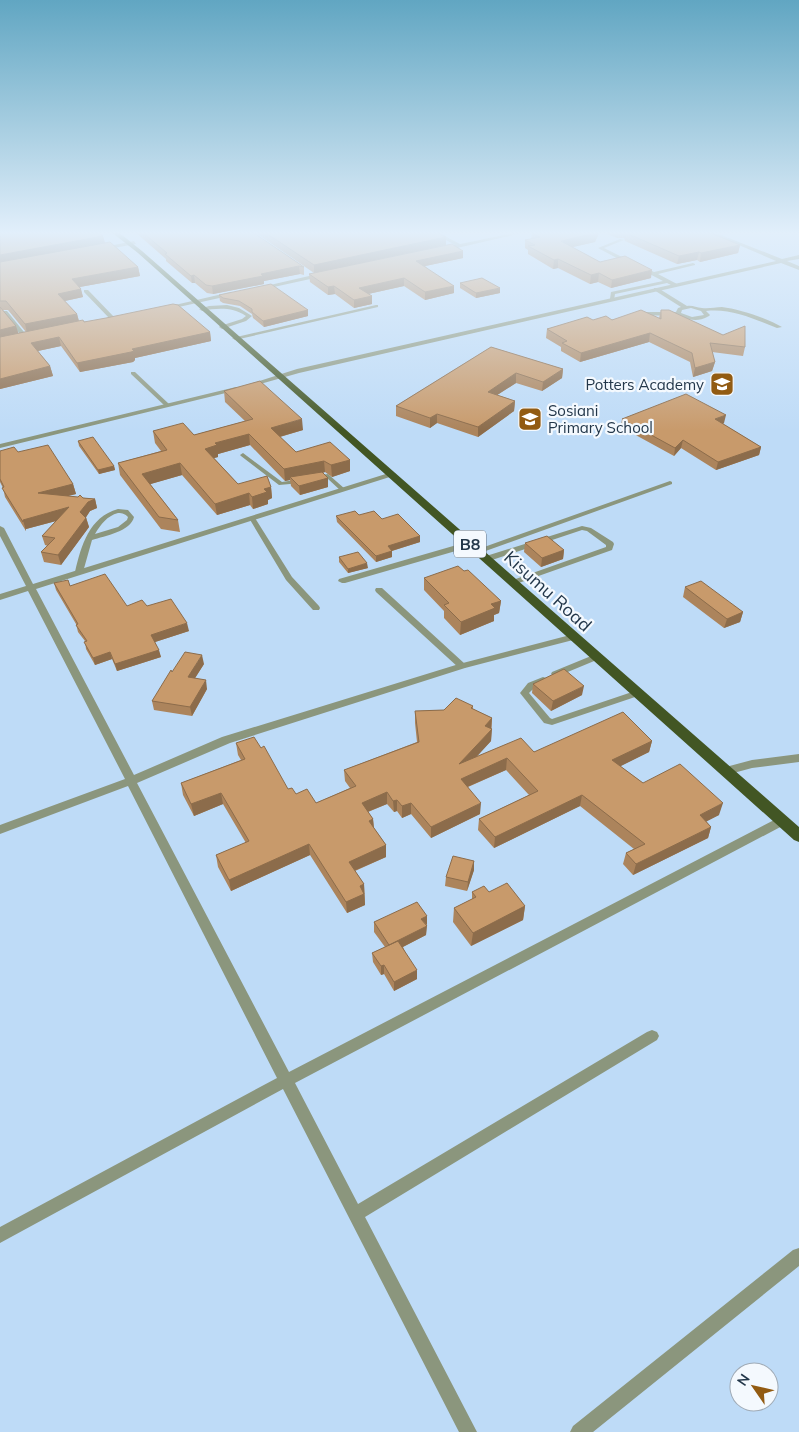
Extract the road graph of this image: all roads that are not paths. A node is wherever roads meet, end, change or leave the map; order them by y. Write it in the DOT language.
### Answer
graph roads {
  1 [pos="93,298"];
  2 [pos="190,298"];
  3 [pos="220,298"];
  4 [pos="617,298"];
  5 [pos="670,298"];
  6 [pos="612,299"];
  7 [pos="198,305"];
  8 [pos="376,306"];
  9 [pos="161,308"];
  10 [pos="686,308"];
  11 [pos="702,310"];
  12 [pos="6,312"];
  13 [pos="633,314"];
  14 [pos="678,314"];
  15 [pos="123,317"];
  16 [pos="113,319"];
  17 [pos="103,321"];
  18 [pos="222,327"];
  19 [pos="778,327"];
  20 [pos="36,336"];
  21 [pos="26,338"];
  22 [pos="235,338"];
  23 [pos="17,339"];
  24 [pos="133,373"];
  25 [pos="278,376"];
  26 [pos="167,405"];
  27 [pos="0,446"];
  28 [pos="243,455"];
  29 [pos="392,474"];
  30 [pos="670,483"];
  31 [pos="344,490"];
  32 [pos="252,518"];
  33 [pos="0,528"];
  34 [pos="91,538"];
  35 [pos="478,551"];
  36 [pos="79,572"];
  37 [pos="342,581"];
  38 [pos="513,583"];
  39 [pos="30,587"];
  40 [pos="379,590"];
  41 [pos="0,596"];
  42 [pos="316,608"];
  43 [pos="574,637"];
  44 [pos="596,657"];
  45 [pos="462,666"];
  46 [pos="638,693"];
  47 [pos="799,758"];
  48 [pos="726,771"];
  49 [pos="131,781"];
  50 [pos="782,821"];
  51 [pos="0,830"];
  52 [pos="799,836"];
  53 [pos="652,1036"];
  54 [pos="287,1080"];
  55 [pos="356,1214"];
  56 [pos="0,1235"];
  57 [pos="799,1256"];
  58 [pos="468,1432"];
  59 [pos="579,1432"];
  1 -- 16 [label="lane"];
  2 -- 7 [label="highway, Kisumu Road / B8"];
  3 -- 7 [label="street"];
  4 -- 6 [label="street"];
  5 -- 10 [label="lane"];
  6 -- 25 [label="street"];
  7 -- 9 [label="street"];
  7 -- 18 [label="highway, Kisumu Road / B8"];
  7 -- 18 [label="lane"];
  8 -- 22 [label="lane"];
  10 -- 11 [label="lane"];
  10 -- 14 [label="lane"];
  11 -- 14 [label="lane"];
  11 -- 19 [label="lane"];
  12 -- 21 [label="lane"];
  13 -- 14 [label="lane"];
  15 -- 16 [label="street"];
  16 -- 17 [label="street"];
  18 -- 22 [label="highway, Kisumu Road / B8"];
  20 -- 21 [label="street"];
  21 -- 23 [label="street"];
  22 -- 25 [label="highway, Kisumu Road / B8"];
  24 -- 26 [label="lane"];
  25 -- 26 [label="street"];
  25 -- 29 [label="highway, Kisumu Road / B8"];
  26 -- 27 [label="street"];
  28 -- 31 [label="lane"];
  29 -- 31 [label="street"];
  29 -- 35 [label="highway, Kisumu Road / B8"];
  30 -- 35 [label="lane"];
  31 -- 32 [label="street"];
  32 -- 36 [label="street"];
  32 -- 42 [label="lane"];
  33 -- 39 [label="street"];
  34 -- 34 [label="lane"];
  34 -- 36 [label="lane"];
  35 -- 37 [label="lane"];
  35 -- 38 [label="highway, Kisumu Road / B8"];
  35 -- 38 [label="lane"];
  36 -- 39 [label="street"];
  38 -- 43 [label="highway, Kisumu Road / B8"];
  39 -- 41 [label="street"];
  39 -- 49 [label="street"];
  40 -- 45 [label="lane"];
  43 -- 44 [label="highway, Kisumu Road / B8"];
  43 -- 45 [label="street"];
  44 -- 46 [label="highway, Kisumu Road / B8"];
  44 -- 46 [label="lane"];
  45 -- 49 [label="street"];
  46 -- 48 [label="highway, Kisumu Road / B8"];
  47 -- 48 [label="street"];
  48 -- 50 [label="highway, Kisumu Road / B8"];
  49 -- 51 [label="street"];
  49 -- 54 [label="street"];
  50 -- 52 [label="highway, Kisumu Road / B8"];
  50 -- 54 [label="street"];
  53 -- 55 [label="street"];
  54 -- 55 [label="street"];
  54 -- 56 [label="street"];
  55 -- 58 [label="street"];
  57 -- 59 [label="street"];
}
